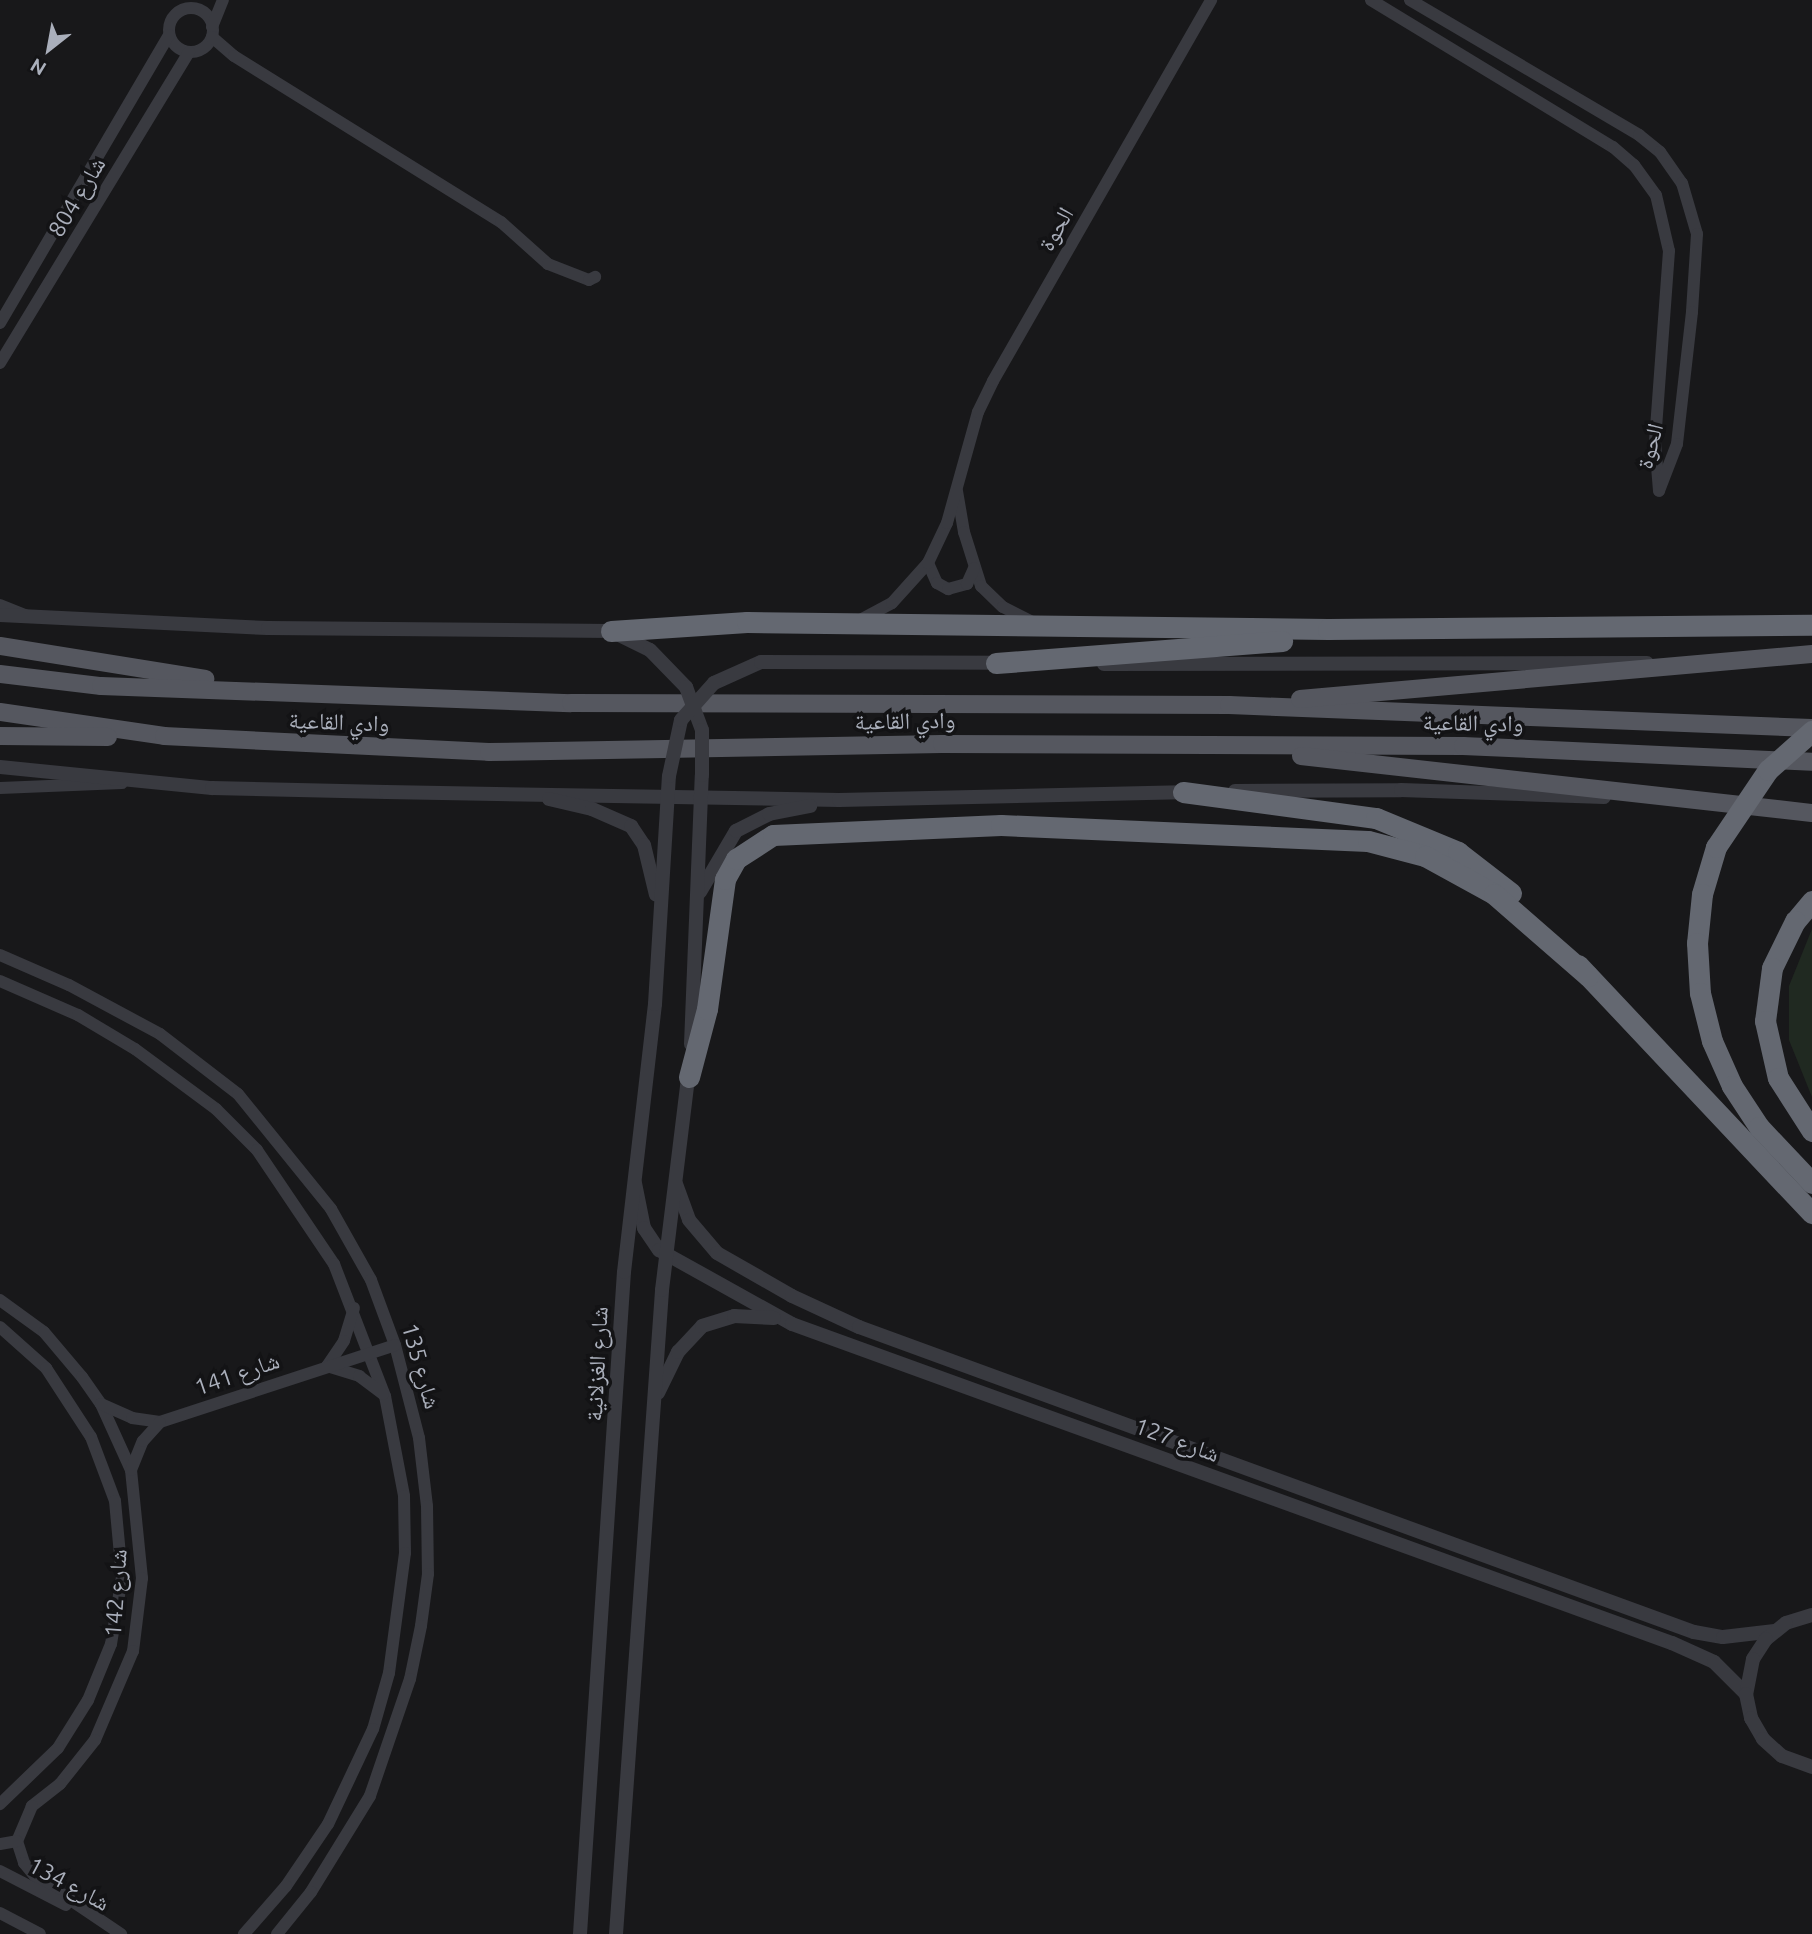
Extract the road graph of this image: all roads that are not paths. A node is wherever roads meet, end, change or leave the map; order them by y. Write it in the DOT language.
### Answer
graph roads {
  1 [pos="223,0"];
  2 [pos="1211,0"];
  3 [pos="1371,0"];
  4 [pos="1410,0"];
  5 [pos="195,4"];
  6 [pos="212,32"];
  7 [pos="169,35"];
  8 [pos="194,52"];
  9 [pos="234,56"];
  10 [pos="594,277"];
  11 [pos="0,323"];
  12 [pos="0,363"];
  13 [pos="1655,442"];
  14 [pos="1677,444"];
  15 [pos="956,487"];
  16 [pos="928,563"];
  17 [pos="974,568"];
  18 [pos="0,605"];
  19 [pos="0,615"];
  20 [pos="29,617"];
  21 [pos="853,623"];
  22 [pos="1037,624"];
  23 [pos="1812,625"];
  24 [pos="1328,629"];
  25 [pos="611,631"];
  26 [pos="0,646"];
  27 [pos="1812,654"];
  28 [pos="996,663"];
  29 [pos="1673,666"];
  30 [pos="0,674"];
  31 [pos="292,690"];
  32 [pos="694,702"];
  33 [pos="1229,705"];
  34 [pos="0,712"];
  35 [pos="1812,729"];
  36 [pos="0,736"];
  37 [pos="164,736"];
  38 [pos="1232,746"];
  39 [pos="1812,762"];
  40 [pos="0,767"];
  41 [pos="127,782"];
  42 [pos="0,788"];
  43 [pos="517,792"];
  44 [pos="1182,792"];
  45 [pos="667,796"];
  46 [pos="700,797"];
  47 [pos="839,800"];
  48 [pos="1698,802"];
  49 [pos="1812,813"];
  50 [pos="697,896"];
  51 [pos="1812,901"];
  52 [pos="661,932"];
  53 [pos="0,956"];
  54 [pos="1588,976"];
  55 [pos="0,981"];
  56 [pos="689,1076"];
  57 [pos="1812,1131"];
  58 [pos="635,1183"];
  59 [pos="1812,1183"];
  60 [pos="676,1184"];
  61 [pos="1812,1213"];
  62 [pos="669,1257"];
  63 [pos="792,1296"];
  64 [pos="0,1300"];
  65 [pos="354,1307"];
  66 [pos="780,1319"];
  67 [pos="0,1327"];
  68 [pos="396,1345"];
  69 [pos="370,1353"];
  70 [pos="327,1366"];
  71 [pos="385,1396"];
  72 [pos="655,1400"];
  73 [pos="101,1404"];
  74 [pos="160,1422"];
  75 [pos="131,1470"];
  76 [pos="1812,1615"];
  77 [pos="1774,1631"];
  78 [pos="1746,1694"];
  79 [pos="1812,1767"];
  80 [pos="0,1804"];
  81 [pos="16,1841"];
  82 [pos="0,1844"];
  83 [pos="0,1871"];
  84 [pos="0,1913"];
  85 [pos="40,1934"];
  86 [pos="120,1934"];
  87 [pos="244,1934"];
  88 [pos="277,1934"];
  89 [pos="580,1934"];
  90 [pos="616,1934"];
  1 -- 6 [label="street"];
  2 -- 15 [label="street, الحوة"];
  3 -- 13 [label="street, الحوة"];
  4 -- 14 [label="street, الحوة"];
  5 -- 6 [label="street"];
  5 -- 7 [label="street"];
  6 -- 8 [label="street"];
  6 -- 9 [label="street"];
  7 -- 8 [label="street"];
  7 -- 11 [label="street, شارع 804"];
  8 -- 9 [label="street"];
  8 -- 12 [label="street, شارع 804"];
  9 -- 10 [label="street"];
  13 -- 14 [label="street"];
  13 -- 14 [label="street, الحوة"];
  15 -- 16 [label="street, الحوة"];
  15 -- 17 [label="street, الحوة"];
  16 -- 17 [label="street"];
  16 -- 21 [label="street, الحوة"];
  17 -- 22 [label="street, الحوة"];
  18 -- 20 [label="street"];
  19 -- 20 [label="street"];
  20 -- 25 [label="street"];
  21 -- 22 [label="highway"];
  21 -- 25 [label="highway"];
  22 -- 24 [label="highway"];
  23 -- 24 [label="highway"];
  24 -- 28 [label="highway"];
  25 -- 32 [label="street, bridge"];
  26 -- 31 [label="main road"];
  27 -- 29 [label="main road"];
  28 -- 29 [label="street"];
  28 -- 32 [label="street, bridge"];
  29 -- 33 [label="main road"];
  30 -- 31 [label="main road, وادي القاعية"];
  31 -- 33 [label="main road, وادي القاعية"];
  32 -- 45 [label="street, bridge"];
  32 -- 46 [label="street, bridge"];
  33 -- 35 [label="main road, وادي القاعية"];
  34 -- 37 [label="main road, وادي القاعية"];
  35 -- 59 [label="highway, bridge"];
  36 -- 37 [label="main road"];
  37 -- 38 [label="main road, وادي القاعية"];
  38 -- 39 [label="main road, وادي القاعية"];
  38 -- 48 [label="main road"];
  40 -- 41 [label="street"];
  41 -- 42 [label="street"];
  41 -- 43 [label="street"];
  43 -- 45 [label="street"];
  43 -- 52 [label="street"];
  44 -- 47 [label="street"];
  44 -- 48 [label="street"];
  44 -- 54 [label="highway"];
  45 -- 46 [label="street"];
  45 -- 52 [label="street, شارع الغزلانية"];
  46 -- 47 [label="street"];
  46 -- 50 [label="street"];
  47 -- 50 [label="street"];
  48 -- 49 [label="main road"];
  50 -- 56 [label="street"];
  51 -- 57 [label="highway"];
  52 -- 58 [label="street, شارع الغزلانية"];
  53 -- 68 [label="street, شارع 135"];
  54 -- 56 [label="highway"];
  54 -- 61 [label="highway"];
  55 -- 65 [label="street, شارع 135"];
  56 -- 60 [label="street"];
  58 -- 62 [label="street, شارع 127"];
  58 -- 89 [label="street, شارع الغزلانية"];
  60 -- 62 [label="street"];
  60 -- 63 [label="street, شارع 127"];
  62 -- 66 [label="street, شارع 127"];
  62 -- 72 [label="street"];
  63 -- 66 [label="street"];
  63 -- 77 [label="street, شارع 127"];
  64 -- 73 [label="street, شارع 142"];
  65 -- 69 [label="street, شارع 135"];
  65 -- 70 [label="street"];
  66 -- 72 [label="street"];
  66 -- 78 [label="street, شارع 127"];
  67 -- 80 [label="street, شارع 142"];
  68 -- 69 [label="street, شارع 141"];
  68 -- 88 [label="street, شارع 135"];
  69 -- 70 [label="street, شارع 141"];
  69 -- 71 [label="street, شارع 135"];
  70 -- 71 [label="street"];
  70 -- 74 [label="street, شارع 141"];
  71 -- 87 [label="street, شارع 135"];
  72 -- 90 [label="street"];
  73 -- 74 [label="street, شارع 141"];
  73 -- 75 [label="street, شارع 142"];
  74 -- 75 [label="street"];
  75 -- 81 [label="street, شارع 142"];
  76 -- 77 [label="street"];
  77 -- 78 [label="street"];
  78 -- 79 [label="street"];
  81 -- 82 [label="street"];
  81 -- 86 [label="street"];
  83 -- 86 [label="street, شارع 134"];
  84 -- 85 [label="street"];
}
